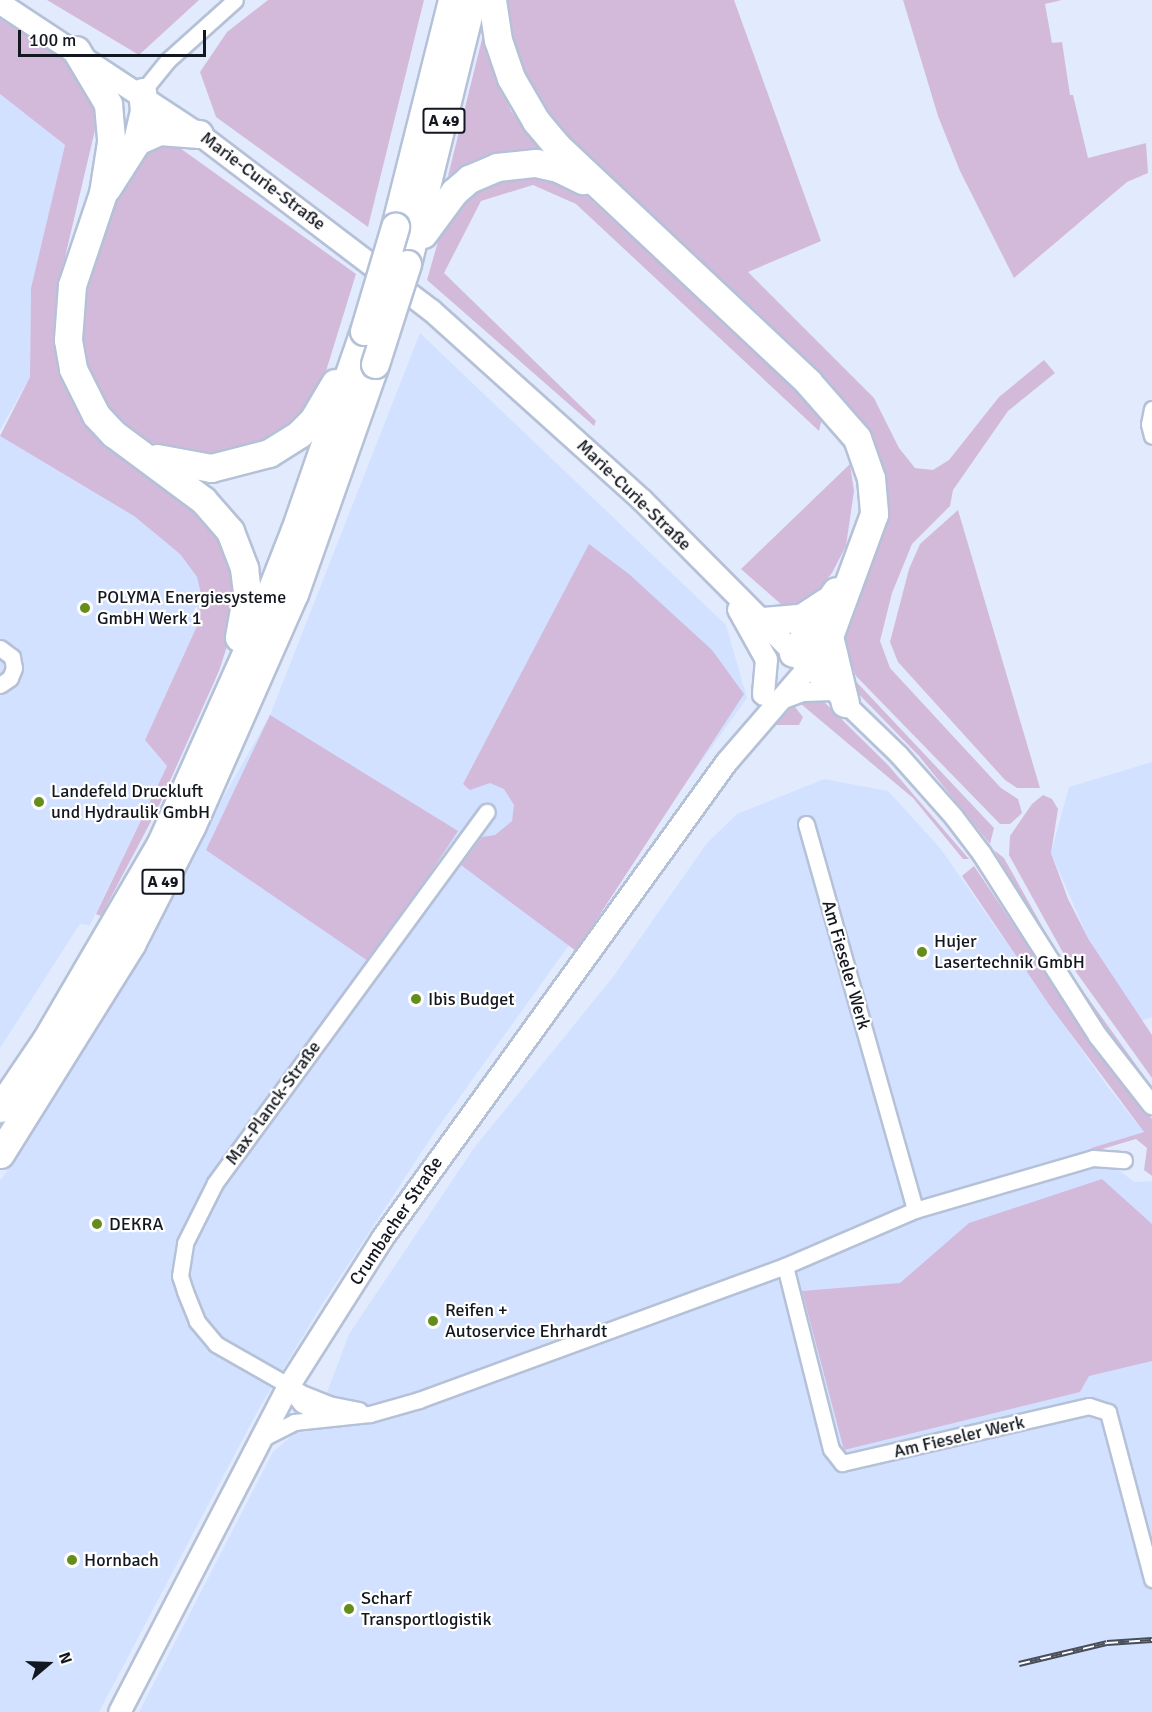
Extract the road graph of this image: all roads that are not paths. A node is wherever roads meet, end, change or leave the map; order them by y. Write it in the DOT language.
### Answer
graph roads {
  1 [pos="235,0"];
  2 [pos="452,0"];
  3 [pos="472,0"];
  4 [pos="492,0"];
  5 [pos="0,3"];
  6 [pos="76,50"];
  7 [pos="142,92"];
  8 [pos="200,134"];
  9 [pos="124,141"];
  10 [pos="600,191"];
  11 [pos="408,245"];
  12 [pos="363,348"];
  13 [pos="1152,409"];
  14 [pos="1152,436"];
  15 [pos="133,449"];
  16 [pos="859,561"];
  17 [pos="717,576"];
  18 [pos="829,599"];
  19 [pos="763,621"];
  20 [pos="830,636"];
  21 [pos="0,648"];
  22 [pos="801,660"];
  23 [pos="0,685"];
  24 [pos="772,697"];
  25 [pos="839,697"];
  26 [pos="201,756"];
  27 [pos="487,812"];
  28 [pos="806,824"];
  29 [pos="1152,1105"];
  30 [pos="0,1108"];
  31 [pos="0,1154"];
  32 [pos="1124,1160"];
  33 [pos="915,1210"];
  34 [pos="785,1266"];
  35 [pos="288,1386"];
  36 [pos="401,1406"];
  37 [pos="326,1417"];
  38 [pos="261,1439"];
  39 [pos="1152,1579"];
  40 [pos="119,1712"];
  1 -- 7 [label="street"];
  2 -- 11 [label="highway, A 49"];
  3 -- 11 [label="highway, A 49"];
  4 -- 10 [label="highway"];
  5 -- 6 [label="main road, Marie-Curie-Straße"];
  6 -- 7 [label="main road, Marie-Curie-Straße"];
  6 -- 9 [label="highway"];
  7 -- 8 [label="main road, Marie-Curie-Straße"];
  7 -- 9 [label="highway"];
  8 -- 9 [label="highway"];
  8 -- 17 [label="main road, Marie-Curie-Straße"];
  9 -- 15 [label="highway"];
  10 -- 11 [label="highway"];
  10 -- 16 [label="highway"];
  11 -- 12 [label="highway, A 49, bridge"];
  11 -- 12 [label="highway, A 49, bridge"];
  12 -- 15 [label="highway"];
  12 -- 26 [label="highway, A 49"];
  12 -- 31 [label="highway, A 49"];
  13 -- 14 [label="street"];
  15 -- 26 [label="highway"];
  16 -- 18 [label="highway"];
  16 -- 20 [label="highway"];
  17 -- 19 [label="main road, Marie-Curie-Straße"];
  17 -- 24 [label="main road"];
  18 -- 19 [label="highway"];
  18 -- 22 [label="highway"];
  19 -- 22 [label="main road, Marie-Curie-Straße"];
  20 -- 22 [label="highway"];
  20 -- 25 [label="highway"];
  21 -- 23 [label="street"];
  22 -- 24 [label="main road, Crumbacher Straße"];
  22 -- 25 [label="street, Marie-Curie-Straße"];
  24 -- 25 [label="street"];
  24 -- 35 [label="main road, Crumbacher Straße"];
  25 -- 29 [label="street, Marie-Curie-Straße"];
  26 -- 30 [label="highway, A 49"];
  27 -- 35 [label="street, Max-Planck-Straße"];
  28 -- 33 [label="street, Am Fieseler Werk"];
  32 -- 33 [label="street"];
  33 -- 34 [label="street"];
  34 -- 36 [label="street"];
  34 -- 39 [label="street, Am Fieseler Werk"];
  35 -- 36 [label="street"];
  35 -- 37 [label="street"];
  35 -- 38 [label="main road, Crumbacher Straße"];
  36 -- 37 [label="street"];
  37 -- 38 [label="street"];
  38 -- 40 [label="main road, Crumbacher Straße"];
}
